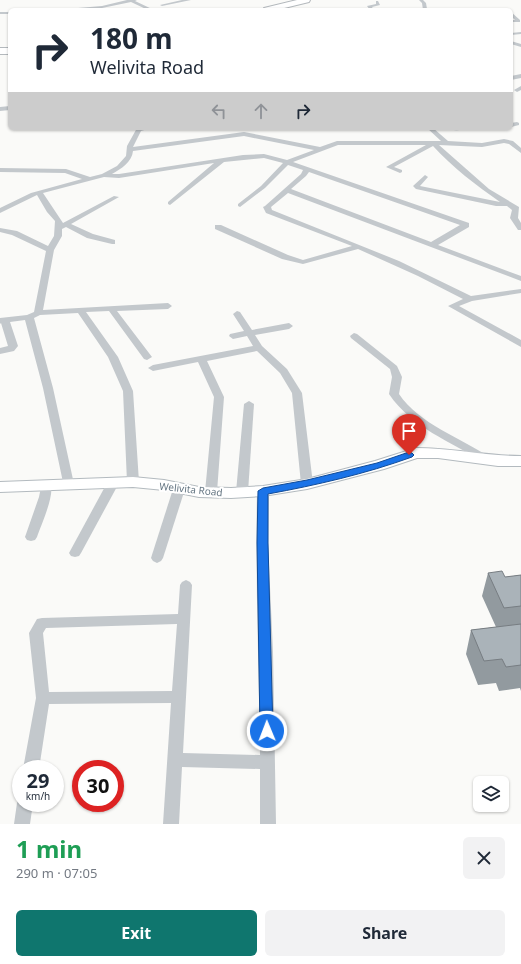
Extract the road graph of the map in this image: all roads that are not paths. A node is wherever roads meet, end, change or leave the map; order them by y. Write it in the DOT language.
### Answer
graph roads {
  1 [pos="130,0"];
  2 [pos="135,0"];
  3 [pos="189,0"];
  4 [pos="294,0"];
  5 [pos="306,0"];
  6 [pos="377,2"];
  7 [pos="162,5"];
  8 [pos="102,7"];
  9 [pos="87,8"];
  10 [pos="148,8"];
  11 [pos="263,8"];
  12 [pos="275,8"];
  13 [pos="370,8"];
  14 [pos="517,9"];
  15 [pos="513,10"];
  16 [pos="513,15"];
  17 [pos="513,21"];
  18 [pos="138,130"];
  19 [pos="432,130"];
  20 [pos="434,143"];
  21 [pos="446,143"];
  22 [pos="130,149"];
  23 [pos="320,149"];
  24 [pos="521,151"];
  25 [pos="222,160"];
  26 [pos="287,162"];
  27 [pos="306,168"];
  28 [pos="0,170"];
  29 [pos="400,171"];
  30 [pos="104,175"];
  31 [pos="425,178"];
  32 [pos="90,179"];
  33 [pos="287,190"];
  34 [pos="39,192"];
  35 [pos="116,197"];
  36 [pos="170,203"];
  37 [pos="240,204"];
  38 [pos="506,204"];
  39 [pos="0,211"];
  40 [pos="66,224"];
  41 [pos="218,227"];
  42 [pos="58,228"];
  43 [pos="521,228"];
  44 [pos="0,230"];
  45 [pos="112,242"];
  46 [pos="432,245"];
  47 [pos="358,247"];
  48 [pos="50,250"];
  49 [pos="521,280"];
  50 [pos="521,291"];
  51 [pos="470,299"];
  52 [pos="168,306"];
  53 [pos="80,310"];
  54 [pos="112,310"];
  55 [pos="237,314"];
  56 [pos="33,315"];
  57 [pos="2,321"];
  58 [pos="289,326"];
  59 [pos="250,333"];
  60 [pos="233,336"];
  61 [pos="354,336"];
  62 [pos="521,344"];
  63 [pos="259,348"];
  64 [pos="0,351"];
  65 [pos="147,357"];
  66 [pos="201,358"];
  67 [pos="153,368"];
  68 [pos="250,404"];
  69 [pos="487,460"];
  70 [pos="521,461"];
  71 [pos="133,482"];
  72 [pos="68,484"];
  73 [pos="113,484"];
  74 [pos="307,484"];
  75 [pos="46,485"];
  76 [pos="0,487"];
  77 [pos="179,489"];
  78 [pos="263,491"];
  79 [pos="211,492"];
  80 [pos="242,492"];
  81 [pos="32,537"];
  82 [pos="75,553"];
  83 [pos="157,558"];
  84 [pos="186,585"];
  85 [pos="185,619"];
  86 [pos="180,697"];
  87 [pos="43,698"];
  88 [pos="33,760"];
  89 [pos="176,760"];
  90 [pos="267,762"];
  91 [pos="24,812"];
  92 [pos="22,824"];
  93 [pos="171,824"];
  94 [pos="268,824"];
  1 -- 2 [label="street"];
  1 -- 8 [label="street"];
  1 -- 10 [label="street"];
  3 -- 7 [label="street"];
  4 -- 11 [label="highway"];
  5 -- 12 [label="highway"];
  6 -- 13 [label="street"];
  8 -- 9 [label="street"];
  14 -- 15 [label="street"];
  16 -- 17 [label="street"];
  18 -- 22 [label="street"];
  19 -- 21 [label="street"];
  20 -- 21 [label="street"];
  20 -- 23 [label="street"];
  20 -- 29 [label="street"];
  20 -- 38 [label="street"];
  21 -- 24 [label="street"];
  22 -- 23 [label="street"];
  22 -- 30 [label="street"];
  23 -- 26 [label="street"];
  25 -- 26 [label="street"];
  25 -- 30 [label="street"];
  25 -- 36 [label="street"];
  26 -- 27 [label="street"];
  26 -- 37 [label="street"];
  27 -- 33 [label="street"];
  27 -- 46 [label="street"];
  28 -- 32 [label="street"];
  30 -- 32 [label="street"];
  31 -- 38 [label="street"];
  32 -- 34 [label="street"];
  33 -- 46 [label="street"];
  33 -- 47 [label="street"];
  34 -- 39 [label="street"];
  34 -- 42 [label="street"];
  35 -- 40 [label="street"];
  38 -- 43 [label="street"];
  40 -- 42 [label="street"];
  40 -- 45 [label="street"];
  41 -- 47 [label="street"];
  42 -- 48 [label="street"];
  44 -- 48 [label="street"];
  46 -- 49 [label="street"];
  47 -- 51 [label="street"];
  48 -- 56 [label="street"];
  50 -- 51 [label="street"];
  51 -- 62 [label="street"];
  52 -- 54 [label="street"];
  53 -- 54 [label="street"];
  53 -- 56 [label="street"];
  53 -- 71 [label="street"];
  54 -- 65 [label="street"];
  55 -- 59 [label="street"];
  56 -- 57 [label="street"];
  56 -- 72 [label="street"];
  57 -- 64 [label="street"];
  58 -- 59 [label="street"];
  59 -- 60 [label="street"];
  59 -- 63 [label="street"];
  61 -- 69 [label="street"];
  63 -- 66 [label="street"];
  63 -- 74 [label="street"];
  66 -- 67 [label="street"];
  66 -- 79 [label="street"];
  68 -- 80 [label="street"];
  69 -- 70 [label="street, Welivita Road"];
  69 -- 74 [label="street, Welivita Road"];
  71 -- 73 [label="street, Welivita Road"];
  71 -- 77 [label="street, Welivita Road"];
  72 -- 73 [label="street, Welivita Road"];
  72 -- 75 [label="street, Welivita Road"];
  73 -- 82 [label="street"];
  74 -- 78 [label="street, Welivita Road"];
  75 -- 76 [label="street, Welivita Road"];
  75 -- 81 [label="street"];
  77 -- 79 [label="street, Welivita Road"];
  77 -- 83 [label="street"];
  78 -- 80 [label="street, Welivita Road"];
  78 -- 90 [label="street"];
  79 -- 80 [label="street, Welivita Road"];
  84 -- 85 [label="street"];
  85 -- 86 [label="street"];
  85 -- 87 [label="street"];
  86 -- 87 [label="street"];
  86 -- 89 [label="street"];
  87 -- 88 [label="street"];
  89 -- 90 [label="street"];
  89 -- 93 [label="street"];
  90 -- 94 [label="street"];
  91 -- 92 [label="street"];
}
